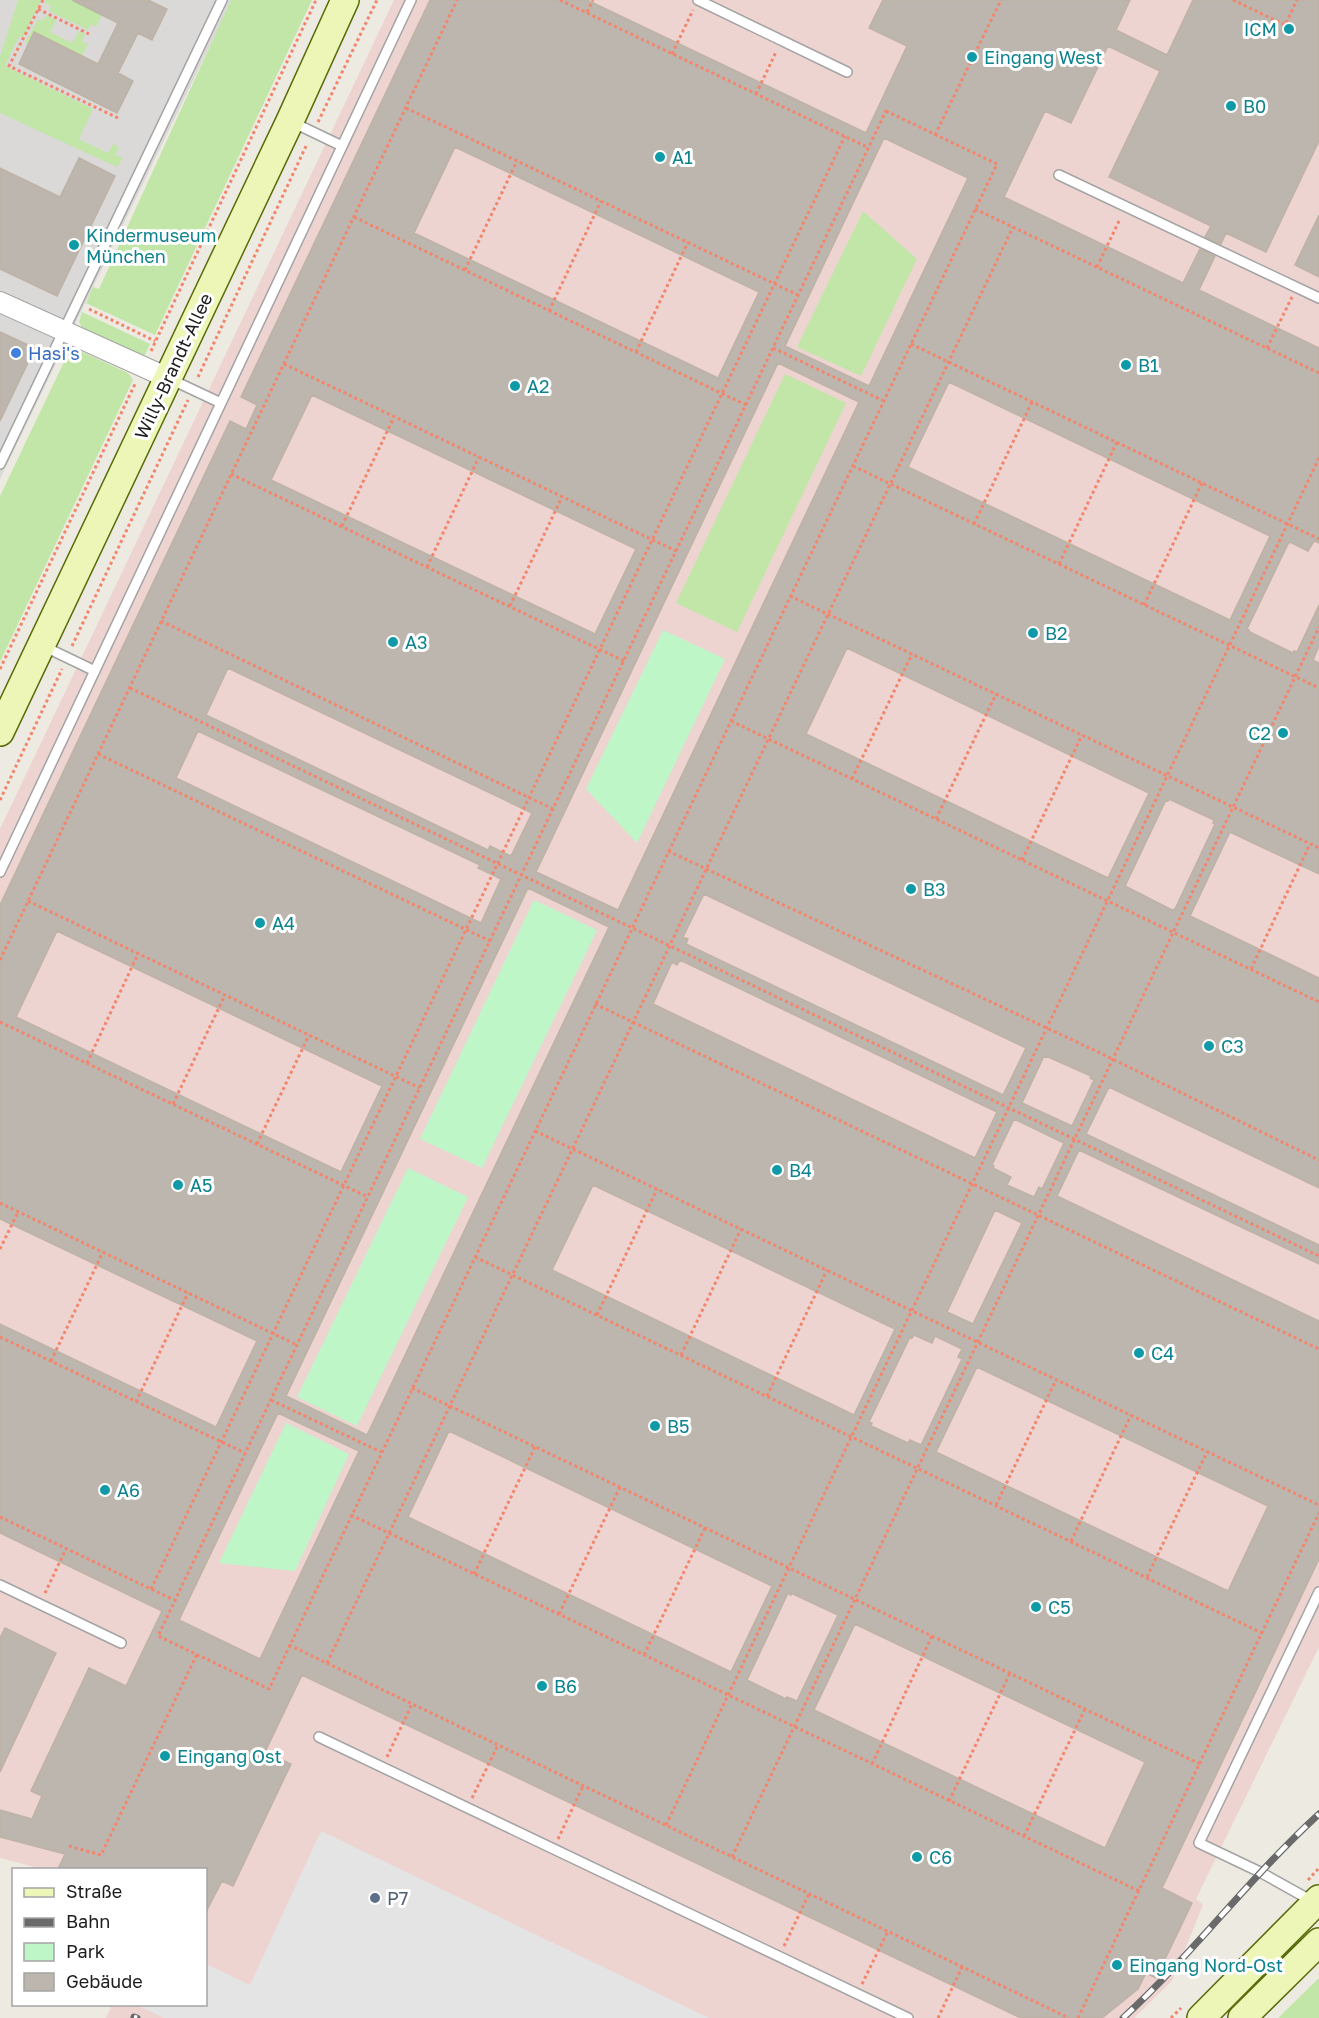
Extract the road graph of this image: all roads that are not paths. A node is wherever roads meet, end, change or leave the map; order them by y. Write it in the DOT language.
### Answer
graph roads {
  1 [pos="222,0"];
  2 [pos="345,0"];
  3 [pos="411,0"];
  4 [pos="698,0"];
  5 [pos="847,72"];
  6 [pos="290,121"];
  7 [pos="342,146"];
  8 [pos="1059,175"];
  9 [pos="1319,298"];
  10 [pos="0,302"];
  11 [pos="63,332"];
  12 [pos="168,378"];
  13 [pos="221,404"];
  14 [pos="0,464"];
  15 [pos="41,645"];
  16 [pos="95,671"];
  17 [pos="0,732"];
  18 [pos="0,872"];
  19 [pos="0,1585"];
  20 [pos="1319,1592"];
  21 [pos="121,1643"];
  22 [pos="319,1737"];
  23 [pos="1318,1902"];
  24 [pos="1319,1941"];
  25 [pos="908,2018"];
  26 [pos="1201,2018"];
  27 [pos="1242,2018"];
  1 -- 11 [label="lane"];
  2 -- 6 [label="main road, Willy-Brandt-Allee"];
  3 -- 7 [label="lane"];
  4 -- 5 [label="lane"];
  6 -- 7 [label="lane"];
  6 -- 12 [label="main road, Willy-Brandt-Allee"];
  7 -- 13 [label="lane"];
  8 -- 9 [label="lane"];
  10 -- 11 [label="street"];
  11 -- 12 [label="street"];
  11 -- 14 [label="lane"];
  12 -- 13 [label="lane"];
  12 -- 15 [label="main road, Willy-Brandt-Allee"];
  13 -- 16 [label="lane"];
  15 -- 16 [label="lane"];
  15 -- 17 [label="main road, Willy-Brandt-Allee"];
  16 -- 18 [label="lane"];
  19 -- 21 [label="lane"];
  20 -- 23 [label="lane"];
  22 -- 25 [label="lane"];
  23 -- 26 [label="main road"];
  24 -- 27 [label="main road"];
}
